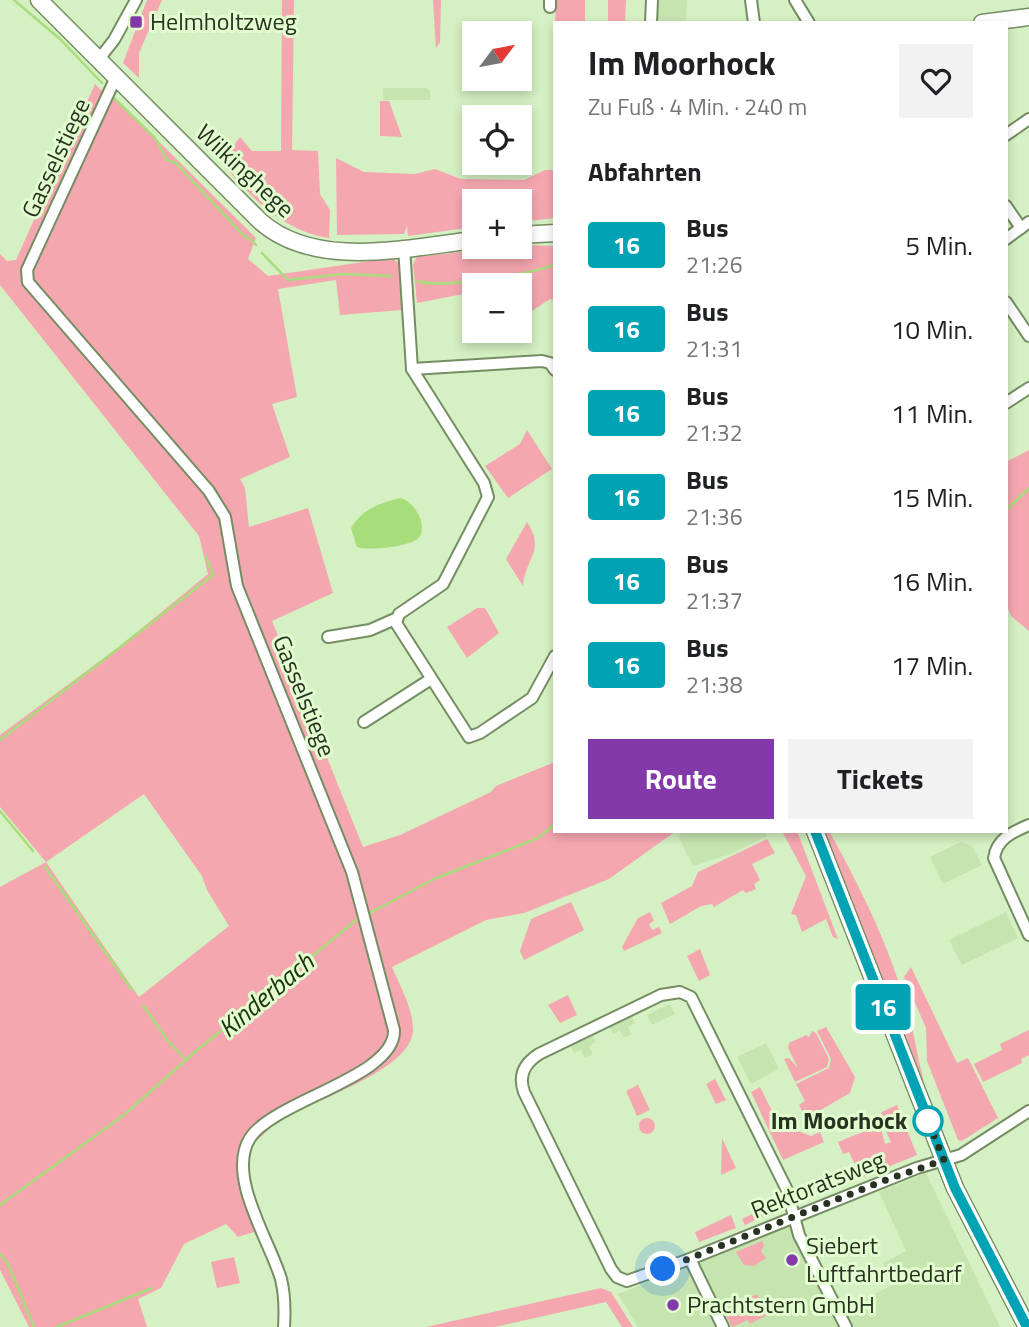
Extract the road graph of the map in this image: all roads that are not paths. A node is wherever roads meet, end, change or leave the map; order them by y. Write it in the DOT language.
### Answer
graph roads {
  1 [pos="39,0"];
  2 [pos="136,0"];
  3 [pos="652,0"];
  4 [pos="751,0"];
  5 [pos="795,0"];
  6 [pos="1029,17"];
  7 [pos="651,21"];
  8 [pos="754,21"];
  9 [pos="808,21"];
  10 [pos="998,21"];
  11 [pos="99,59"];
  12 [pos="116,76"];
  13 [pos="1029,119"];
  14 [pos="1008,134"];
  15 [pos="1008,208"];
  16 [pos="1025,225"];
  17 [pos="553,233"];
  18 [pos="532,234"];
  19 [pos="1008,238"];
  20 [pos="462,241"];
  21 [pos="404,247"];
  22 [pos="1008,305"];
  23 [pos="1029,336"];
  24 [pos="553,367"];
  25 [pos="412,369"];
  26 [pos="1029,388"];
  27 [pos="1008,402"];
  28 [pos="395,619"];
  29 [pos="328,637"];
  30 [pos="553,660"];
  31 [pos="431,679"];
  32 [pos="364,722"];
  33 [pos="1029,825"];
  34 [pos="816,833"];
  35 [pos="1029,936"];
  36 [pos="1029,1111"];
  37 [pos="944,1160"];
  38 [pos="793,1217"];
  39 [pos="690,1259"];
  40 [pos="284,1327"];
  41 [pos="723,1327"];
  42 [pos="846,1327"];
  43 [pos="1027,1327"];
  1 -- 11 [label="street, Wilkinghege"];
  2 -- 11 [label="street"];
  3 -- 7 [label="street"];
  4 -- 8 [label="street"];
  5 -- 9 [label="street"];
  6 -- 10 [label="street"];
  11 -- 12 [label="street, Wilkinghege"];
  12 -- 21 [label="street, Wilkinghege"];
  12 -- 40 [label="street, Gasselstiege"];
  13 -- 14 [label="street"];
  15 -- 16 [label="street"];
  16 -- 19 [label="street"];
  17 -- 18 [label="street"];
  20 -- 21 [label="street, Wilkinghege"];
  21 -- 25 [label="street"];
  22 -- 23 [label="street"];
  24 -- 25 [label="street"];
  25 -- 28 [label="street"];
  26 -- 27 [label="street"];
  28 -- 29 [label="street"];
  28 -- 31 [label="street"];
  30 -- 31 [label="street"];
  31 -- 32 [label="street"];
  33 -- 35 [label="street"];
  34 -- 37 [label="street"];
  36 -- 37 [label="street, Rektoratsweg"];
  37 -- 38 [label="street, Rektoratsweg"];
  37 -- 43 [label="street"];
  38 -- 39 [label="street, Rektoratsweg"];
  38 -- 39 [label="street, Rektoratsweg"];
  38 -- 42 [label="street"];
  39 -- 41 [label="street"];
}
